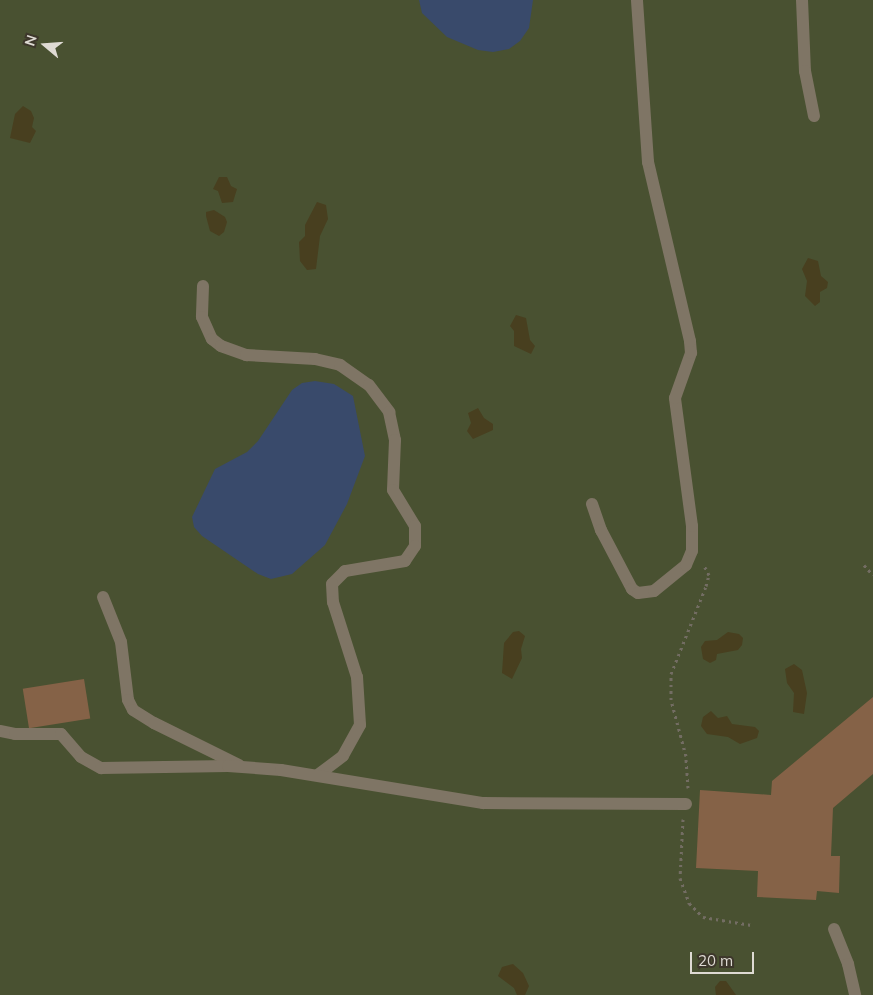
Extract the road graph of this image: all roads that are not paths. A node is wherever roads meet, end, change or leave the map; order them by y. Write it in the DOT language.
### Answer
graph roads {
  1 [pos="637,0"];
  2 [pos="802,0"];
  3 [pos="814,116"];
  4 [pos="203,286"];
  5 [pos="592,504"];
  6 [pos="102,597"];
  7 [pos="0,730"];
  8 [pos="246,768"];
  9 [pos="318,775"];
  10 [pos="686,804"];
  11 [pos="834,928"];
  12 [pos="856,995"];
  1 -- 5 [label="lane"];
  2 -- 3 [label="lane"];
  4 -- 9 [label="lane"];
  6 -- 8 [label="lane"];
  7 -- 8 [label="lane"];
  8 -- 9 [label="lane"];
  9 -- 10 [label="lane"];
  11 -- 12 [label="lane"];
}
